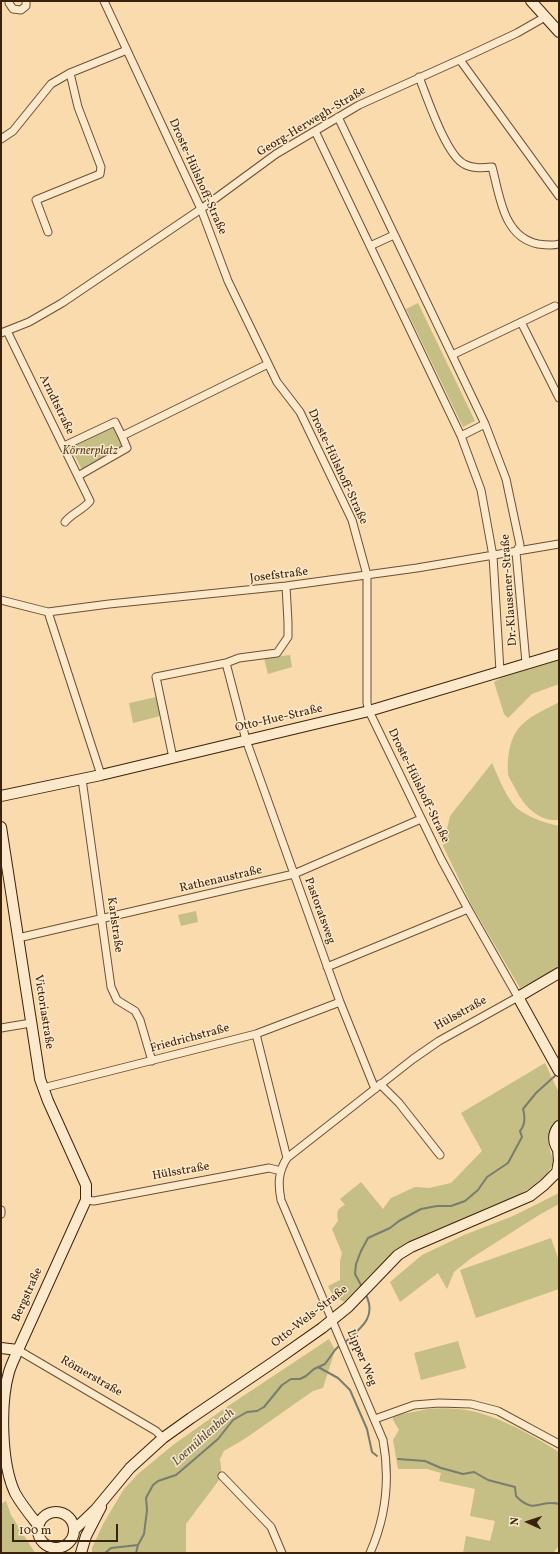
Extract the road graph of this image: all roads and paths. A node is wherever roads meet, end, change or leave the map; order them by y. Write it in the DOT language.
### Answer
graph roads {
  1 [pos="26,1"];
  2 [pos="114,1"];
  3 [pos="532,1"];
  4 [pos="9,2"];
  5 [pos="105,3"];
  6 [pos="1,6"];
  7 [pos="545,17"];
  8 [pos="559,32"];
  9 [pos="127,50"];
  10 [pos="460,60"];
  11 [pos="70,74"];
  12 [pos="419,77"];
  13 [pos="338,117"];
  14 [pos="315,131"];
  15 [pos="1,139"];
  16 [pos="559,196"];
  17 [pos="201,209"];
  18 [pos="48,232"];
  19 [pos="394,236"];
  20 [pos="559,244"];
  21 [pos="370,246"];
  22 [pos="556,306"];
  23 [pos="521,322"];
  24 [pos="4,332"];
  25 [pos="452,355"];
  26 [pos="268,364"];
  27 [pos="559,398"];
  28 [pos="485,424"];
  29 [pos="122,436"];
  30 [pos="461,436"];
  31 [pos="64,446"];
  32 [pos="78,476"];
  33 [pos="65,522"];
  34 [pos="559,544"];
  35 [pos="516,552"];
  36 [pos="493,556"];
  37 [pos="366,575"];
  38 [pos="286,586"];
  39 [pos="1,600"];
  40 [pos="48,612"];
  41 [pos="559,654"];
  42 [pos="526,663"];
  43 [pos="226,664"];
  44 [pos="500,671"];
  45 [pos="368,711"];
  46 [pos="246,740"];
  47 [pos="174,758"];
  48 [pos="101,775"];
  49 [pos="82,779"];
  50 [pos="1,796"];
  51 [pos="421,818"];
  52 [pos="1,827"];
  53 [pos="294,874"];
  54 [pos="468,909"];
  55 [pos="103,919"];
  56 [pos="18,938"];
  57 [pos="327,967"];
  58 [pos="559,973"];
  59 [pos="518,997"];
  60 [pos="340,1002"];
  61 [pos="31,1023"];
  62 [pos="1,1028"];
  63 [pos="256,1034"];
  64 [pos="152,1061"];
  65 [pos="557,1067"];
  66 [pos="378,1086"];
  67 [pos="43,1088"];
  68 [pos="559,1126"];
  69 [pos="558,1150"];
  70 [pos="440,1155"];
  71 [pos="287,1158"];
  72 [pos="558,1171"];
  73 [pos="280,1174"];
  74 [pos="86,1197"];
  75 [pos="1,1210"];
  76 [pos="1,1214"];
  77 [pos="332,1319"];
  78 [pos="1,1348"];
  79 [pos="18,1350"];
  80 [pos="2,1414"];
  81 [pos="375,1419"];
  82 [pos="163,1438"];
  83 [pos="559,1444"];
  84 [pos="222,1476"];
  85 [pos="107,1495"];
  86 [pos="22,1504"];
  87 [pos="96,1509"];
  88 [pos="44,1516"];
  89 [pos="70,1518"];
  90 [pos="38,1525"];
  91 [pos="75,1529"];
  92 [pos="50,1550"];
  93 [pos="61,1551"];
  94 [pos="81,1553"];
  95 [pos="282,1553"];
  96 [pos="370,1553"];
  1 -- 4 [label="street"];
  2 -- 5 [label="street"];
  3 -- 7 [label="main road"];
  4 -- 6 [label="street"];
  5 -- 9 [label="street, Droste-Hülshoff-Straße"];
  7 -- 8 [label="main road"];
  7 -- 10 [label="street, Georg-Herwegh-Straße"];
  9 -- 11 [label="street"];
  9 -- 17 [label="street, Droste-Hülshoff-Straße"];
  10 -- 12 [label="street, Georg-Herwegh-Straße"];
  10 -- 16 [label="street"];
  11 -- 15 [label="street"];
  11 -- 18 [label="street"];
  12 -- 13 [label="street, Georg-Herwegh-Straße"];
  12 -- 20 [label="street"];
  13 -- 14 [label="street, Georg-Herwegh-Straße"];
  13 -- 19 [label="street, Dr.-Klausener-Straße"];
  14 -- 17 [label="street, Georg-Herwegh-Straße"];
  14 -- 21 [label="street, Dr.-Klausener-Straße"];
  17 -- 24 [label="street, Georg-Herwegh-Straße"];
  17 -- 26 [label="street, Droste-Hülshoff-Straße"];
  19 -- 21 [label="street"];
  19 -- 25 [label="street, Dr.-Klausener-Straße"];
  21 -- 30 [label="street, Dr.-Klausener-Straße"];
  22 -- 23 [label="street"];
  23 -- 25 [label="street"];
  23 -- 27 [label="street"];
  24 -- 31 [label="street, Arndtstraße"];
  25 -- 28 [label="street, Dr.-Klausener-Straße"];
  26 -- 29 [label="street"];
  26 -- 37 [label="street, Droste-Hülshoff-Straße"];
  28 -- 30 [label="street"];
  28 -- 35 [label="street, Dr.-Klausener-Straße"];
  29 -- 31 [label="street"];
  29 -- 32 [label="street"];
  30 -- 36 [label="street, Dr.-Klausener-Straße"];
  31 -- 32 [label="street, Arndtstraße"];
  32 -- 33 [label="street, Arndtstraße"];
  34 -- 35 [label="street, Josefstraße"];
  35 -- 36 [label="street, Josefstraße"];
  35 -- 42 [label="street, Dr.-Klausener-Straße"];
  36 -- 37 [label="street, Josefstraße"];
  36 -- 44 [label="street, Dr.-Klausener-Straße"];
  37 -- 38 [label="street, Josefstraße"];
  37 -- 45 [label="street, Droste-Hülshoff-Straße"];
  38 -- 40 [label="street, Josefstraße"];
  38 -- 43 [label="street"];
  39 -- 40 [label="street, Josefstraße"];
  40 -- 48 [label="street"];
  41 -- 42 [label="main road, Otto-Hue-Straße"];
  42 -- 44 [label="main road, Otto-Hue-Straße"];
  43 -- 46 [label="street, Pastoratsweg"];
  43 -- 47 [label="street"];
  44 -- 45 [label="main road, Otto-Hue-Straße"];
  45 -- 46 [label="main road, Otto-Hue-Straße"];
  45 -- 51 [label="street, Droste-Hülshoff-Straße"];
  46 -- 47 [label="main road, Otto-Hue-Straße"];
  46 -- 53 [label="street, Pastoratsweg"];
  47 -- 48 [label="main road, Otto-Hue-Straße"];
  48 -- 49 [label="main road, Otto-Hue-Straße"];
  49 -- 50 [label="main road, Otto-Hue-Straße"];
  49 -- 55 [label="street, Karlstraße"];
  51 -- 53 [label="street, Rathenaustraße"];
  51 -- 54 [label="street, Droste-Hülshoff-Straße"];
  52 -- 56 [label="main road, Victoriastraße"];
  53 -- 55 [label="street, Rathenaustraße"];
  53 -- 57 [label="street, Pastoratsweg"];
  54 -- 57 [label="street"];
  54 -- 59 [label="street, Droste-Hülshoff-Straße"];
  55 -- 56 [label="street, Rathenaustraße"];
  55 -- 64 [label="street, Karlstraße"];
  56 -- 61 [label="main road, Victoriastraße"];
  57 -- 60 [label="street, Pastoratsweg"];
  58 -- 59 [label="main road, Hülsstraße"];
  59 -- 65 [label="main road"];
  59 -- 66 [label="street, Hülsstraße"];
  60 -- 63 [label="street, Friedrichstraße"];
  60 -- 66 [label="street, Pastoratsweg"];
  61 -- 62 [label="street"];
  61 -- 67 [label="main road, Victoriastraße"];
  63 -- 64 [label="street, Friedrichstraße"];
  63 -- 71 [label="street"];
  64 -- 67 [label="street, Friedrichstraße"];
  66 -- 70 [label="street"];
  66 -- 71 [label="street, Hülsstraße"];
  67 -- 74 [label="main road, Victoriastraße"];
  68 -- 69 [label="main road, Otto-Wels-Straße"];
  69 -- 72 [label="main road, Otto-Wels-Straße"];
  71 -- 73 [label="street, Hülsstraße"];
  72 -- 77 [label="main road, Otto-Wels-Straße"];
  73 -- 74 [label="street, Hülsstraße"];
  73 -- 77 [label="street, Lipper Weg"];
  74 -- 79 [label="main road, Bergstraße"];
  75 -- 76 [label="street"];
  77 -- 81 [label="street, Lipper Weg"];
  77 -- 82 [label="main road, Otto-Wels-Straße"];
  78 -- 79 [label="main road, Römerstraße"];
  79 -- 80 [label="main road, Bergstraße"];
  79 -- 82 [label="street, Römerstraße"];
  80 -- 86 [label="main road, Bergstraße"];
  81 -- 83 [label="street"];
  81 -- 96 [label="street, Lipper Weg"];
  82 -- 85 [label="main road, Otto-Wels-Straße"];
  84 -- 95 [label="street"];
  85 -- 87 [label="main road, Otto-Wels-Straße"];
  85 -- 94 [label="main road"];
  86 -- 88 [label="main road"];
  86 -- 90 [label="main road, Bergstraße"];
  87 -- 89 [label="main road"];
  87 -- 91 [label="main road, Otto-Wels-Straße"];
  88 -- 89 [label="main road"];
  88 -- 90 [label="main road"];
  89 -- 91 [label="main road"];
  90 -- 92 [label="main road"];
  91 -- 93 [label="main road"];
  92 -- 93 [label="main road"];
}
